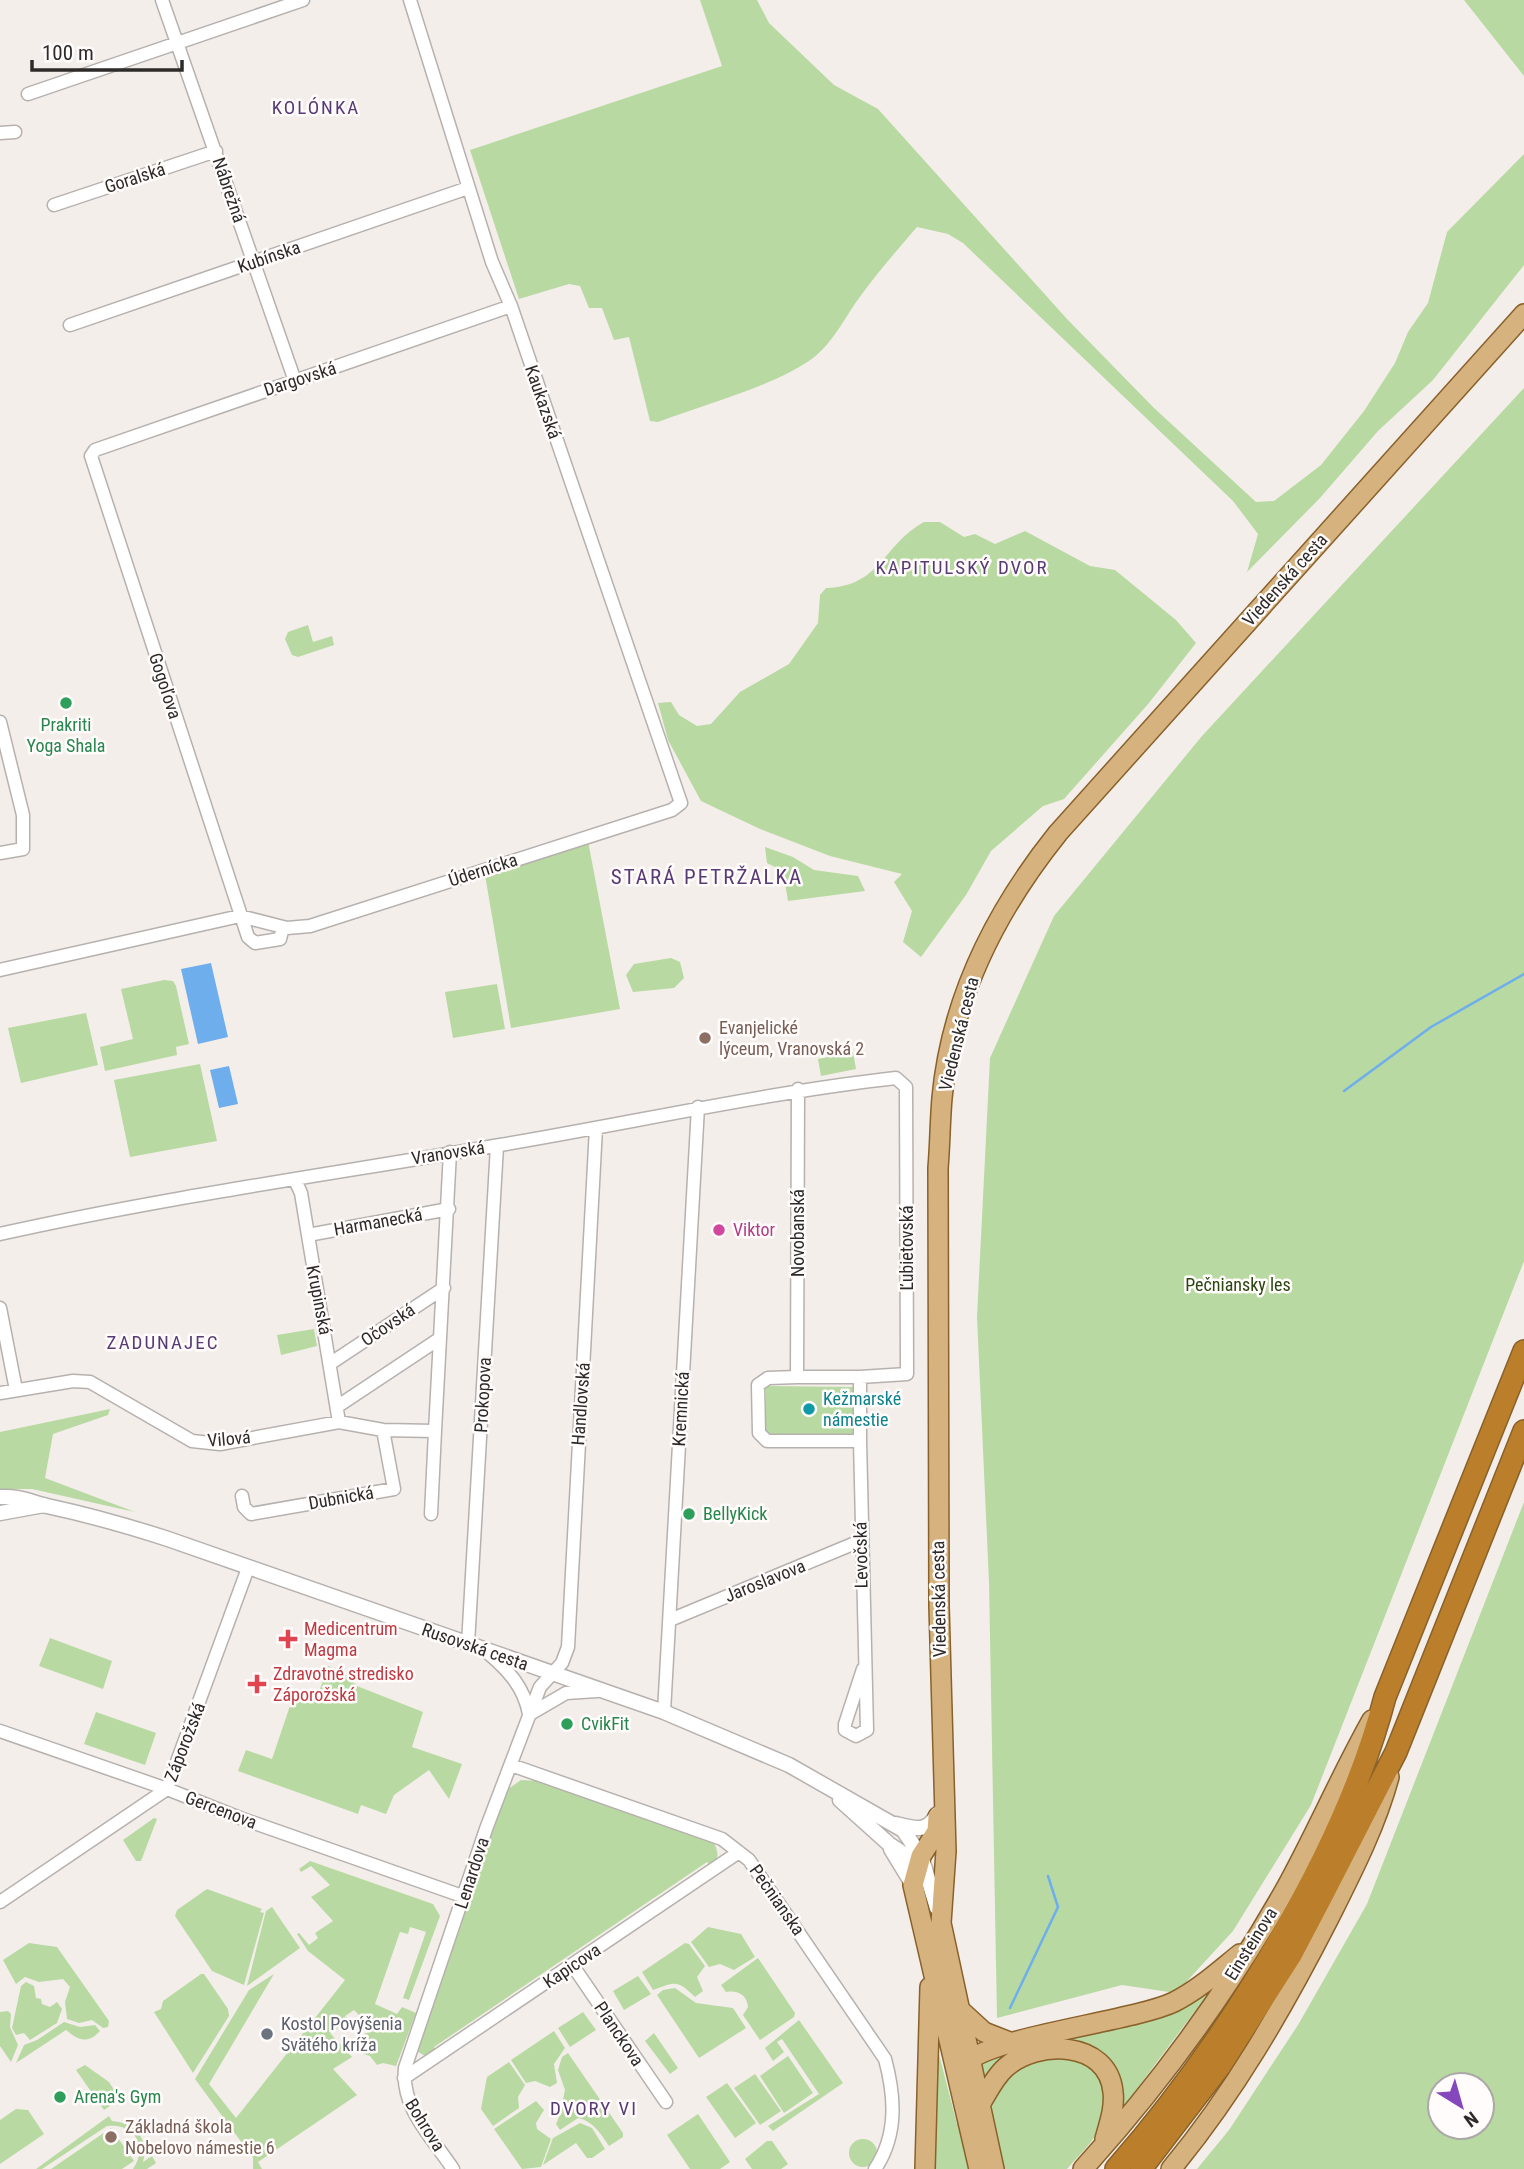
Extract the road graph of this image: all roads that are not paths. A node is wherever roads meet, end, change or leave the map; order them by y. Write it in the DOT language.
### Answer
graph roads {
  1 [pos="162,0"];
  2 [pos="303,0"];
  3 [pos="410,0"];
  4 [pos="177,43"];
  5 [pos="28,94"];
  6 [pos="15,132"];
  7 [pos="0,133"];
  8 [pos="216,151"];
  9 [pos="468,188"];
  10 [pos="54,205"];
  11 [pos="254,262"];
  12 [pos="511,306"];
  13 [pos="1524,314"];
  14 [pos="70,325"];
  15 [pos="295,381"];
  16 [pos="91,456"];
  17 [pos="0,722"];
  18 [pos="681,803"];
  19 [pos="0,853"];
  20 [pos="240,916"];
  21 [pos="283,927"];
  22 [pos="0,970"];
  23 [pos="896,1079"];
  24 [pos="798,1089"];
  25 [pos="698,1107"];
  26 [pos="596,1128"];
  27 [pos="498,1146"];
  28 [pos="450,1152"];
  29 [pos="295,1180"];
  30 [pos="449,1209"];
  31 [pos="0,1234"];
  32 [pos="308,1235"];
  33 [pos="444,1288"];
  34 [pos="0,1308"];
  35 [pos="439,1339"];
  36 [pos="1524,1351"];
  37 [pos="331,1363"];
  38 [pos="797,1377"];
  39 [pos="860,1377"];
  40 [pos="16,1390"];
  41 [pos="0,1393"];
  42 [pos="338,1406"];
  43 [pos="339,1422"];
  44 [pos="383,1430"];
  45 [pos="435,1431"];
  46 [pos="1524,1431"];
  47 [pos="860,1441"];
  48 [pos="242,1496"];
  49 [pos="0,1497"];
  50 [pos="44,1506"];
  51 [pos="0,1513"];
  52 [pos="431,1514"];
  53 [pos="860,1541"];
  54 [pos="248,1568"];
  55 [pos="670,1620"];
  56 [pos="468,1644"];
  57 [pos="485,1651"];
  58 [pos="863,1668"];
  59 [pos="551,1674"];
  60 [pos="603,1691"];
  61 [pos="1385,1698"];
  62 [pos="664,1712"];
  63 [pos="530,1714"];
  64 [pos="0,1731"];
  65 [pos="1396,1752"];
  66 [pos="511,1765"];
  67 [pos="820,1782"];
  68 [pos="167,1789"];
  69 [pos="942,1820"];
  70 [pos="895,1823"];
  71 [pos="889,1844"];
  72 [pos="739,1852"];
  73 [pos="922,1863"];
  74 [pos="913,1885"];
  75 [pos="465,1897"];
  76 [pos="0,1902"];
  77 [pos="941,1923"];
  78 [pos="1251,1945"];
  79 [pos="931,1962"];
  80 [pos="573,1966"];
  81 [pos="960,2010"];
  82 [pos="1012,2043"];
  83 [pos="971,2058"];
  84 [pos="404,2078"];
  85 [pos="959,2080"];
  86 [pos="666,2102"];
  87 [pos="981,2103"];
  88 [pos="1103,2147"];
  89 [pos="450,2168"];
  90 [pos="875,2169"];
  91 [pos="925,2169"];
  92 [pos="979,2169"];
  93 [pos="994,2169"];
  94 [pos="1083,2169"];
  95 [pos="1116,2169"];
  96 [pos="1141,2169"];
  97 [pos="1171,2169"];
  1 -- 4 [label="street, Nábrežná"];
  2 -- 4 [label="street"];
  3 -- 9 [label="street, Kaukazská"];
  4 -- 5 [label="street"];
  4 -- 8 [label="street, Nábrežná"];
  6 -- 7 [label="street"];
  8 -- 10 [label="street, Goralská"];
  8 -- 11 [label="street, Nábrežná"];
  9 -- 11 [label="street, Kubínska"];
  9 -- 12 [label="street, Kaukazská"];
  11 -- 14 [label="street, Kubínska"];
  11 -- 15 [label="street, Nábrežná"];
  12 -- 15 [label="street, Dargovská"];
  12 -- 18 [label="street, Kaukazská"];
  13 -- 69 [label="main road, Viedenská cesta"];
  15 -- 16 [label="street, Dargovská"];
  16 -- 20 [label="street, Gogoľova"];
  17 -- 19 [label="street"];
  18 -- 21 [label="street, Údernícka"];
  20 -- 21 [label="street, Údernícka"];
  20 -- 21 [label="street, Údernícka"];
  20 -- 22 [label="street, Údernícka"];
  23 -- 24 [label="street, Vranovská"];
  23 -- 39 [label="street, Ľubietovská"];
  24 -- 25 [label="street, Vranovská"];
  24 -- 38 [label="street, Novobanská"];
  25 -- 26 [label="street, Vranovská"];
  25 -- 55 [label="street, Kremnická"];
  26 -- 27 [label="street, Vranovská"];
  26 -- 59 [label="street, Handlovská"];
  27 -- 28 [label="street, Vranovská"];
  27 -- 56 [label="street, Prokopova"];
  28 -- 29 [label="street, Vranovská"];
  28 -- 30 [label="street, Očovská"];
  29 -- 31 [label="street, Vranovská"];
  29 -- 32 [label="street, Krupinská"];
  30 -- 32 [label="street, Harmanecká"];
  30 -- 33 [label="street, Očovská"];
  32 -- 37 [label="street, Krupinská"];
  33 -- 35 [label="street, Očovská"];
  33 -- 37 [label="street, Očovská"];
  34 -- 40 [label="street"];
  35 -- 42 [label="street"];
  35 -- 45 [label="street, Očovská"];
  36 -- 61 [label="highway"];
  37 -- 42 [label="street, Krupinská"];
  38 -- 39 [label="street"];
  38 -- 47 [label="street"];
  39 -- 47 [label="street"];
  40 -- 41 [label="street, Vilová"];
  40 -- 43 [label="street, Vilová"];
  42 -- 43 [label="street, Krupinská"];
  43 -- 44 [label="street, Vilová"];
  44 -- 45 [label="street, Vilová"];
  44 -- 48 [label="street, Dubnická"];
  45 -- 52 [label="street, Očovská"];
  46 -- 65 [label="highway"];
  47 -- 53 [label="street, Levočská"];
  49 -- 50 [label="street, Rusovská cesta"];
  50 -- 51 [label="street, Rusovská cesta"];
  50 -- 54 [label="street, Rusovská cesta"];
  53 -- 55 [label="street, Jaroslavova"];
  53 -- 58 [label="street, Levočská"];
  54 -- 56 [label="street, Rusovská cesta"];
  54 -- 68 [label="street, Záporožská"];
  55 -- 62 [label="street, Kremnická"];
  56 -- 57 [label="street, Rusovská cesta"];
  57 -- 59 [label="street, Rusovská cesta"];
  57 -- 63 [label="street"];
  59 -- 60 [label="street, Rusovská cesta"];
  59 -- 63 [label="street, Lenardova"];
  60 -- 62 [label="street, Rusovská cesta"];
  60 -- 63 [label="street"];
  61 -- 78 [label="main road, Einsteinova"];
  61 -- 95 [label="highway"];
  62 -- 67 [label="street, Rusovská cesta"];
  63 -- 66 [label="street, Lenardova"];
  64 -- 68 [label="street, Záporožská"];
  65 -- 96 [label="highway"];
  65 -- 97 [label="main road"];
  66 -- 72 [label="street, Pečnianska"];
  66 -- 75 [label="street, Lenardova"];
  67 -- 70 [label="street, Rusovská cesta"];
  67 -- 71 [label="street, Rusovská cesta"];
  68 -- 75 [label="street, Gercenova"];
  68 -- 76 [label="street, Gercenova"];
  69 -- 70 [label="street, Rusovská cesta"];
  69 -- 73 [label="main road, Viedenská cesta"];
  69 -- 77 [label="main road, Viedenská cesta"];
  70 -- 73 [label="street, Rusovská cesta"];
  71 -- 73 [label="street, Rusovská cesta"];
  71 -- 74 [label="street, Rusovská cesta"];
  72 -- 80 [label="street, Kapicova"];
  72 -- 90 [label="street, Pečnianska"];
  73 -- 74 [label="main road, Viedenská cesta"];
  73 -- 77 [label="street, Rusovská cesta"];
  74 -- 79 [label="main road, Viedenská cesta"];
  75 -- 84 [label="street, Lenardova"];
  77 -- 81 [label="main road, Viedenská cesta"];
  78 -- 82 [label="main road"];
  78 -- 88 [label="main road, Einsteinova"];
  79 -- 85 [label="main road, Viedenská cesta"];
  79 -- 91 [label="main road"];
  80 -- 84 [label="street, Kapicova"];
  80 -- 86 [label="street, Planckova"];
  81 -- 82 [label="main road"];
  81 -- 83 [label="main road, Viedenská cesta"];
  82 -- 83 [label="main road"];
  83 -- 85 [label="main road"];
  83 -- 87 [label="main road, Viedenská cesta"];
  84 -- 89 [label="street, Bohrova"];
  85 -- 92 [label="main road, Viedenská cesta"];
  87 -- 88 [label="main road"];
  87 -- 93 [label="main road, Viedenská cesta"];
  88 -- 94 [label="main road, Einsteinova"];
}
